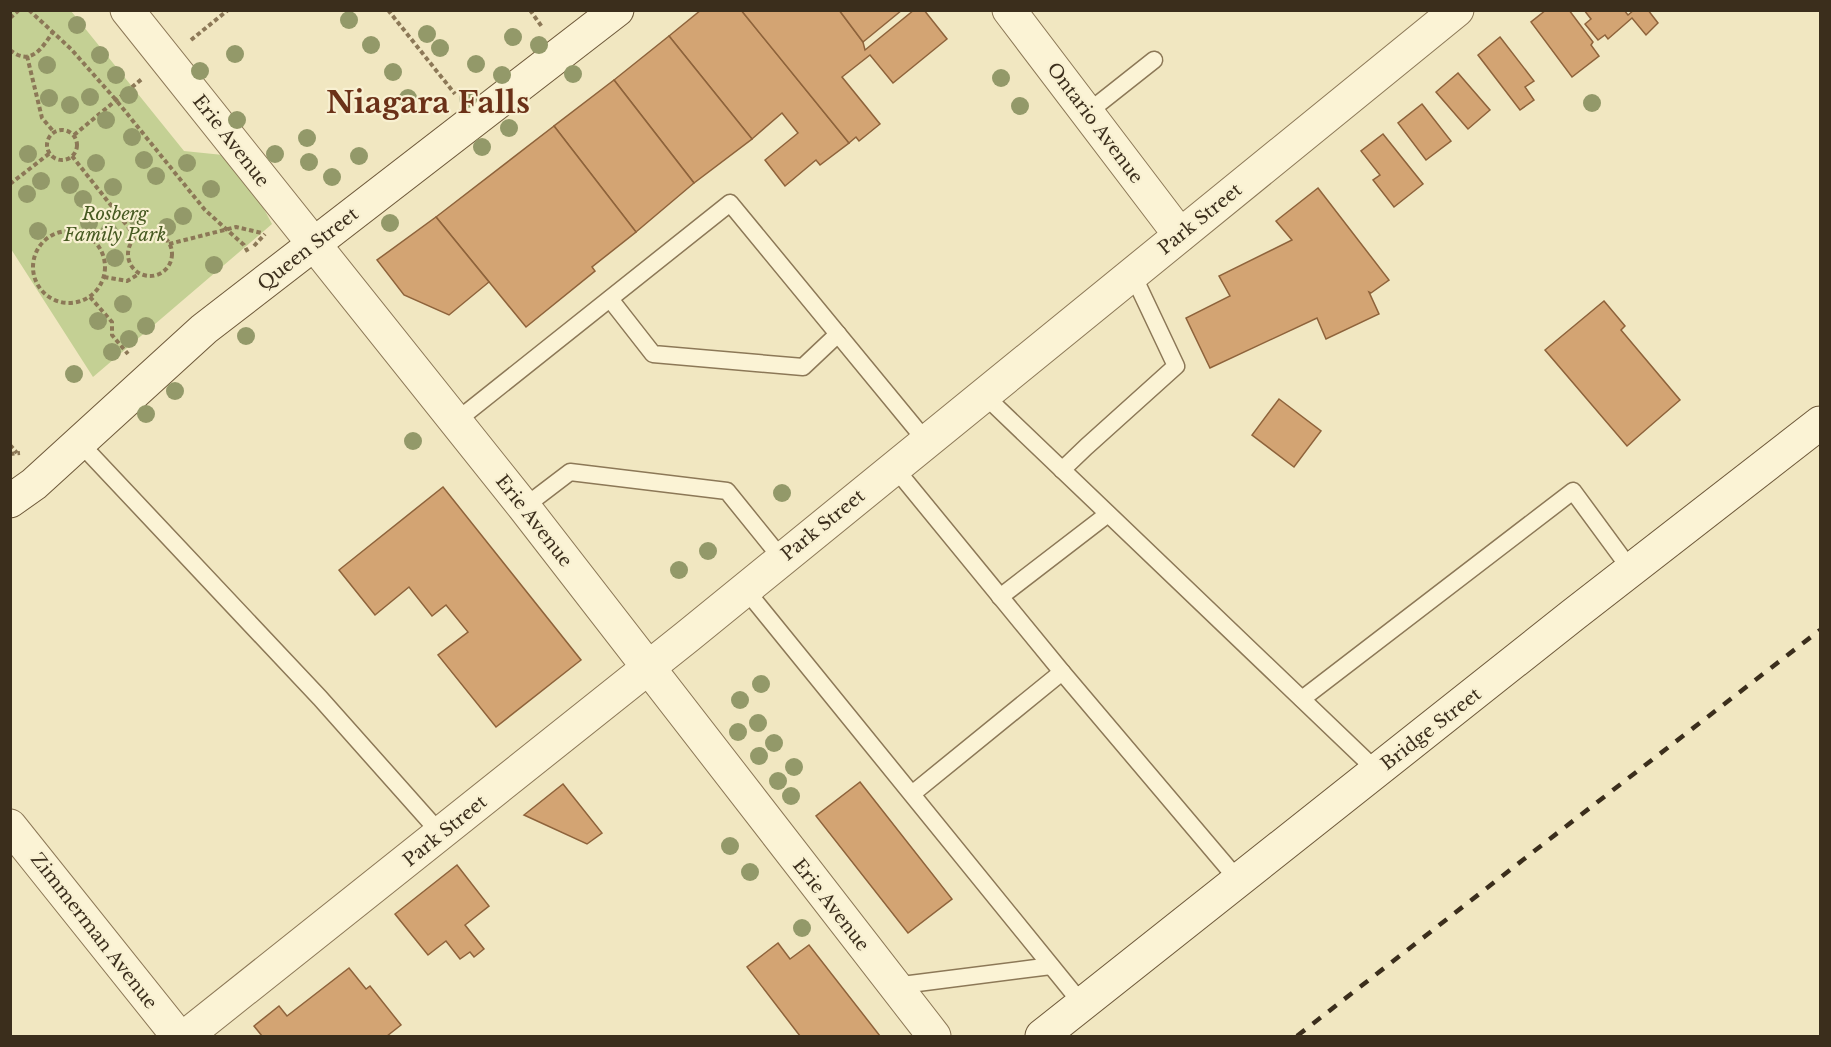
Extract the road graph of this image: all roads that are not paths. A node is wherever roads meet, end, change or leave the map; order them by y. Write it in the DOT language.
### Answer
graph roads {
  1 [pos="127,10"];
  2 [pos="617,10"];
  3 [pos="1009,10"];
  4 [pos="1457,10"];
  5 [pos="1154,60"];
  6 [pos="1087,113"];
  7 [pos="1180,235"];
  8 [pos="313,244"];
  9 [pos="1133,275"];
  10 [pos="610,299"];
  11 [pos="838,334"];
  12 [pos="983,394"];
  13 [pos="455,422"];
  14 [pos="1821,423"];
  15 [pos="926,441"];
  16 [pos="79,442"];
  17 [pos="894,467"];
  18 [pos="1062,470"];
  19 [pos="10,501"];
  20 [pos="524,507"];
  21 [pos="1108,514"];
  22 [pos="782,559"];
  23 [pos="1631,570"];
  24 [pos="745,589"];
  25 [pos="1000,597"];
  26 [pos="647,668"];
  27 [pos="1062,672"];
  28 [pos="1302,699"];
  29 [pos="1377,771"];
  30 [pos="912,794"];
  31 [pos="10,826"];
  32 [pos="441,834"];
  33 [pos="1239,881"];
  34 [pos="1051,966"];
  35 [pos="894,986"];
  36 [pos="1083,1005"];
  37 [pos="178,1036"];
  38 [pos="186,1036"];
  39 [pos="934,1036"];
  40 [pos="1042,1036"];
  1 -- 8 [label="street, Erie Avenue"];
  2 -- 8 [label="street, Queen Street"];
  3 -- 6 [label="street, Ontario Avenue"];
  4 -- 7 [label="street, Park Street"];
  5 -- 6 [label="lane"];
  6 -- 7 [label="street, Ontario Avenue"];
  7 -- 9 [label="street, Park Street"];
  8 -- 13 [label="street, Erie Avenue"];
  8 -- 16 [label="street, Queen Street"];
  9 -- 12 [label="street, Park Street"];
  9 -- 18 [label="lane"];
  10 -- 11 [label="lane"];
  10 -- 11 [label="lane"];
  10 -- 13 [label="lane"];
  11 -- 15 [label="lane"];
  12 -- 15 [label="street, Park Street"];
  12 -- 18 [label="lane"];
  13 -- 20 [label="street, Erie Avenue"];
  14 -- 23 [label="street, Bridge Street"];
  15 -- 17 [label="street, Park Street"];
  16 -- 19 [label="street, Queen Street"];
  16 -- 32 [label="lane"];
  17 -- 22 [label="street, Park Street"];
  17 -- 25 [label="lane"];
  18 -- 21 [label="lane"];
  20 -- 22 [label="lane"];
  20 -- 26 [label="street, Erie Avenue"];
  21 -- 25 [label="lane"];
  21 -- 28 [label="lane"];
  22 -- 24 [label="street, Park Street"];
  23 -- 28 [label="lane"];
  23 -- 29 [label="street, Bridge Street"];
  24 -- 26 [label="street, Park Street"];
  24 -- 30 [label="lane"];
  25 -- 27 [label="lane"];
  26 -- 32 [label="street, Park Street"];
  26 -- 35 [label="street, Erie Avenue"];
  27 -- 30 [label="lane"];
  27 -- 33 [label="lane"];
  28 -- 29 [label="lane"];
  29 -- 33 [label="street, Bridge Street"];
  30 -- 34 [label="lane"];
  31 -- 37 [label="street, Zimmerman Avenue"];
  32 -- 38 [label="street, Park Street"];
  33 -- 36 [label="street, Bridge Street"];
  34 -- 35 [label="lane"];
  34 -- 36 [label="lane"];
  35 -- 39 [label="street, Erie Avenue"];
  36 -- 40 [label="street, Bridge Street"];
}
